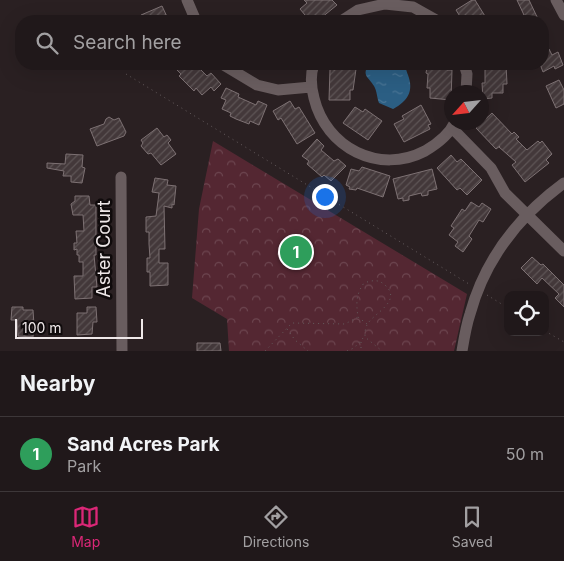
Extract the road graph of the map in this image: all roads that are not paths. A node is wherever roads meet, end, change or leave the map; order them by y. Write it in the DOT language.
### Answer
graph roads {
  1 [pos="187,0"];
  2 [pos="556,0"];
  3 [pos="193,15"];
  4 [pos="350,15"];
  5 [pos="427,15"];
  6 [pos="564,15"];
  7 [pos="232,70"];
  8 [pos="314,70"];
  9 [pos="466,70"];
  10 [pos="467,85"];
  11 [pos="312,88"];
  12 [pos="450,130"];
  13 [pos="458,130"];
  14 [pos="121,177"];
  15 [pos="564,183"];
  16 [pos="527,215"];
  17 [pos="564,251"];
  18 [pos="122,351"];
  19 [pos="462,351"];
  1 -- 3 [label="street"];
  2 -- 6 [label="street"];
  4 -- 5 [label="street"];
  7 -- 11 [label="street"];
  8 -- 11 [label="street"];
  9 -- 10 [label="street"];
  11 -- 12 [label="street"];
  13 -- 16 [label="street"];
  14 -- 18 [label="street, Aster Court"];
  15 -- 16 [label="street"];
  16 -- 17 [label="street"];
  16 -- 19 [label="street"];
}
